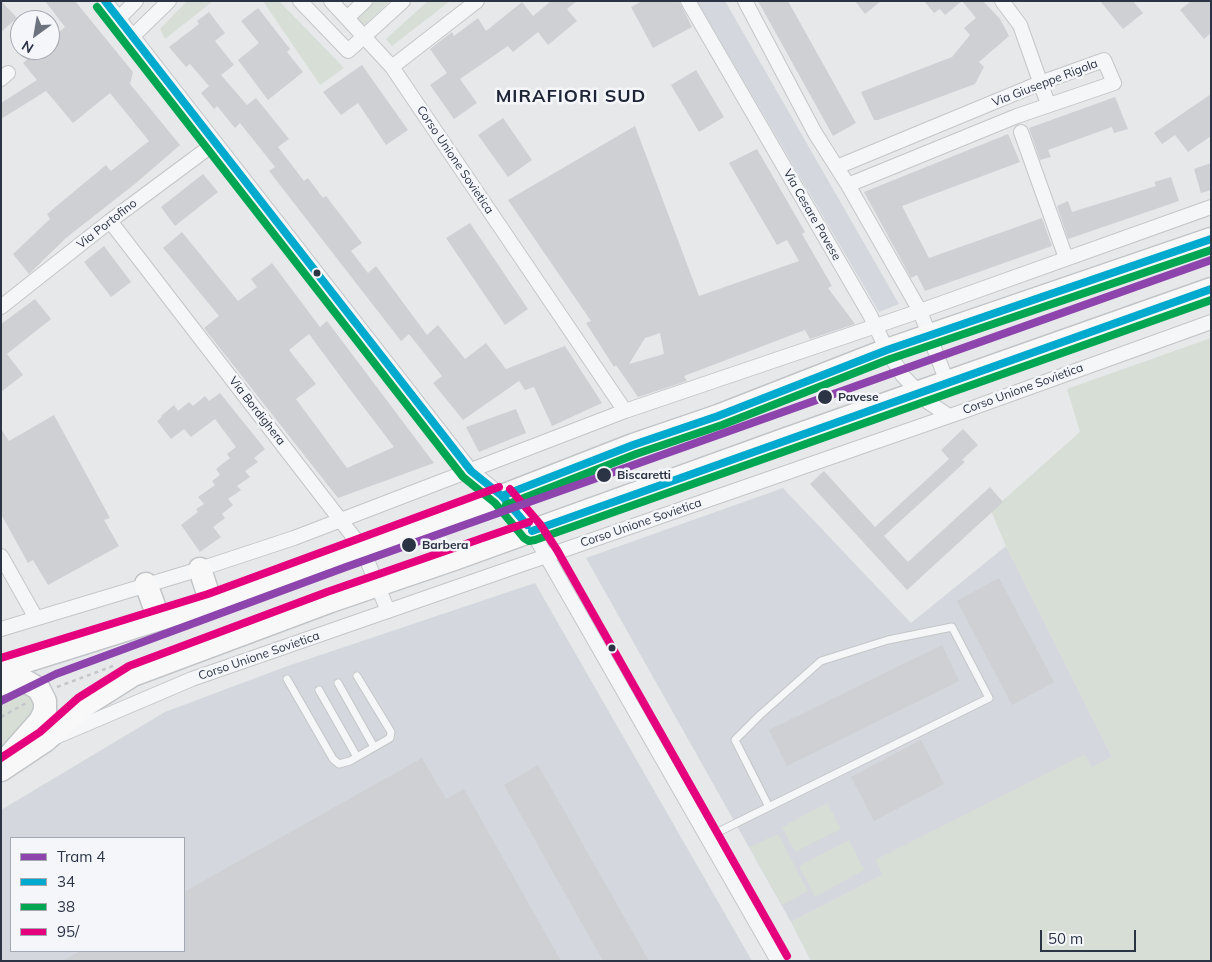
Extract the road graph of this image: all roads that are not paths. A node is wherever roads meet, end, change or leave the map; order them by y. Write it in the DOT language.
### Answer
graph roads {
  1 [pos="105,1"];
  2 [pos="136,1"];
  3 [pos="169,1"];
  4 [pos="300,1"];
  5 [pos="331,1"];
  6 [pos="365,1"];
  7 [pos="404,1"];
  8 [pos="477,1"];
  9 [pos="688,1"];
  10 [pos="745,1"];
  11 [pos="1002,1"];
  12 [pos="347,18"];
  13 [pos="118,19"];
  14 [pos="133,36"];
  15 [pos="365,37"];
  16 [pos="392,67"];
  17 [pos="1040,83"];
  18 [pos="1048,104"];
  19 [pos="1021,132"];
  20 [pos="215,143"];
  21 [pos="837,167"];
  22 [pos="848,185"];
  23 [pos="1211,208"];
  24 [pos="110,221"];
  25 [pos="1211,239"];
  26 [pos="1066,258"];
  27 [pos="1211,289"];
  28 [pos="1,307"];
  29 [pos="920,311"];
  30 [pos="1211,322"];
  31 [pos="877,326"];
  32 [pos="930,335"];
  33 [pos="887,350"];
  34 [pos="947,382"];
  35 [pos="918,393"];
  36 [pos="625,411"];
  37 [pos="949,416"];
  38 [pos="471,471"];
  39 [pos="502,496"];
  40 [pos="340,520"];
  41 [pos="532,531"];
  42 [pos="362,548"];
  43 [pos="548,555"];
  44 [pos="1,556"];
  45 [pos="200,569"];
  46 [pos="146,584"];
  47 [pos="378,585"];
  48 [pos="211,603"];
  49 [pos="388,611"];
  50 [pos="36,618"];
  51 [pos="159,620"];
  52 [pos="1,629"];
  53 [pos="1,669"];
  54 [pos="358,676"];
  55 [pos="287,679"];
  56 [pos="338,683"];
  57 [pos="1,684"];
  58 [pos="319,690"];
  59 [pos="46,740"];
  60 [pos="374,747"];
  61 [pos="357,757"];
  62 [pos="1,765"];
  63 [pos="1,770"];
  64 [pos="769,806"];
  65 [pos="708,837"];
  66 [pos="778,961"];
  1 -- 13 [label="street"];
  2 -- 13 [label="street"];
  3 -- 14 [label="street"];
  4 -- 15 [label="street"];
  5 -- 12 [label="street, Corso Unione Sovietica"];
  6 -- 12 [label="street"];
  7 -- 15 [label="street"];
  8 -- 16 [label="street"];
  9 -- 31 [label="street, Via Cesare Pavese"];
  10 -- 21 [label="street"];
  11 -- 17 [label="street"];
  12 -- 15 [label="street, Corso Unione Sovietica"];
  13 -- 14 [label="street"];
  14 -- 20 [label="street"];
  15 -- 16 [label="street, Corso Unione Sovietica"];
  16 -- 36 [label="street, Corso Unione Sovietica"];
  17 -- 18 [label="street"];
  17 -- 18 [label="street, Via Giuseppe Rigola"];
  17 -- 21 [label="street, Via Giuseppe Rigola"];
  18 -- 22 [label="street, Via Giuseppe Rigola"];
  19 -- 26 [label="street"];
  20 -- 24 [label="street, Via Portofino"];
  20 -- 38 [label="street"];
  21 -- 22 [label="street"];
  22 -- 29 [label="street"];
  23 -- 26 [label="street"];
  24 -- 28 [label="street, Via Portofino"];
  24 -- 40 [label="street, Via Bordighera"];
  25 -- 32 [label="main road"];
  26 -- 29 [label="street"];
  27 -- 34 [label="main road, Corso Unione Sovietica"];
  29 -- 31 [label="street"];
  29 -- 32 [label="street"];
  30 -- 37 [label="street, Corso Unione Sovietica"];
  31 -- 33 [label="street, Via Cesare Pavese"];
  31 -- 36 [label="street"];
  32 -- 33 [label="main road"];
  32 -- 34 [label="street"];
  33 -- 35 [label="street, Via Cesare Pavese"];
  33 -- 39 [label="main road"];
  34 -- 35 [label="main road, Corso Unione Sovietica"];
  35 -- 37 [label="street, Via Cesare Pavese"];
  35 -- 41 [label="main road, Corso Unione Sovietica"];
  36 -- 38 [label="street"];
  37 -- 43 [label="street, Corso Unione Sovietica"];
  38 -- 39 [label="street"];
  38 -- 40 [label="street"];
  39 -- 41 [label="street"];
  39 -- 42 [label="main road"];
  40 -- 42 [label="street, Via Bordighera"];
  40 -- 45 [label="street"];
  41 -- 43 [label="street"];
  41 -- 47 [label="main road, Corso Unione Sovietica"];
  42 -- 47 [label="street, Via Bordighera"];
  42 -- 48 [label="main road"];
  43 -- 49 [label="street, Corso Unione Sovietica"];
  43 -- 65 [label="street"];
  44 -- 50 [label="street"];
  45 -- 46 [label="street"];
  45 -- 48 [label="main road"];
  46 -- 50 [label="street"];
  46 -- 51 [label="main road"];
  47 -- 49 [label="street, Via Bordighera"];
  47 -- 59 [label="main road, Corso Unione Sovietica"];
  48 -- 51 [label="main road"];
  49 -- 59 [label="street, Corso Unione Sovietica"];
  50 -- 52 [label="street"];
  51 -- 53 [label="main road"];
  54 -- 60 [label="lane"];
  55 -- 61 [label="lane"];
  56 -- 60 [label="lane"];
  57 -- 62 [label="main road"];
  58 -- 61 [label="lane"];
  59 -- 63 [label="main road, Corso Unione Sovietica"];
  60 -- 61 [label="lane"];
  64 -- 64 [label="lane"];
  64 -- 65 [label="lane"];
  65 -- 66 [label="street"];
}
